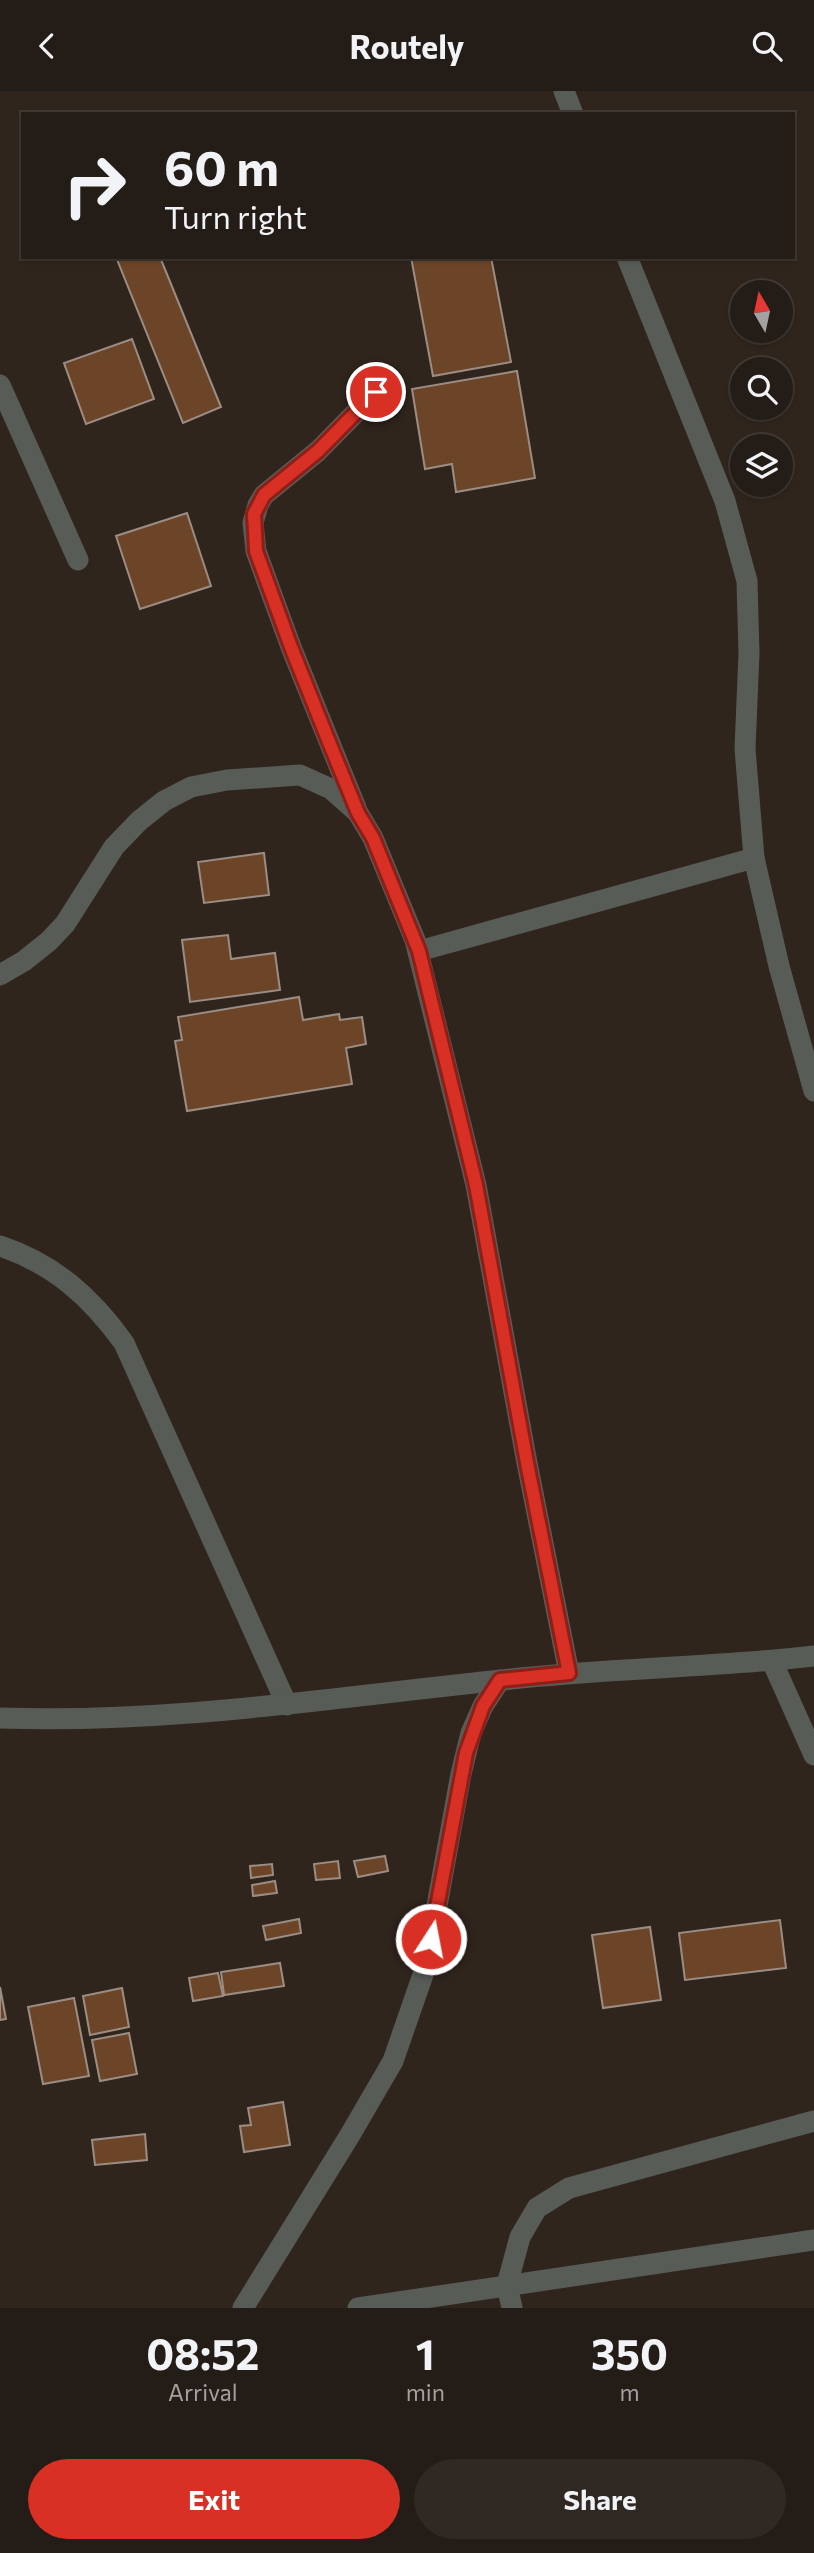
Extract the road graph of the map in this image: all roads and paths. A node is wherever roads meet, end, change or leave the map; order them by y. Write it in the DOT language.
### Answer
graph roads {
  1 [pos="564,91"];
  2 [pos="572,112"];
  3 [pos="628,259"];
  4 [pos="0,386"];
  5 [pos="376,392"];
  6 [pos="78,561"];
  7 [pos="358,813"];
  8 [pos="754,858"];
  9 [pos="419,951"];
  10 [pos="0,975"];
  11 [pos="814,1091"];
  12 [pos="0,1246"];
  13 [pos="814,1655"];
  14 [pos="772,1661"];
  15 [pos="569,1673"];
  16 [pos="500,1680"];
  17 [pos="287,1705"];
  18 [pos="0,1718"];
  19 [pos="814,1755"];
  20 [pos="814,2121"];
  21 [pos="814,2240"];
  22 [pos="507,2285"];
  23 [pos="243,2308"];
  24 [pos="358,2308"];
  25 [pos="512,2308"];
  1 -- 2 [label="lane"];
  3 -- 8 [label="lane"];
  4 -- 6 [label="lane"];
  5 -- 7 [label="lane"];
  7 -- 9 [label="lane"];
  7 -- 10 [label="lane"];
  8 -- 9 [label="lane"];
  8 -- 11 [label="lane"];
  9 -- 15 [label="lane"];
  12 -- 17 [label="lane"];
  13 -- 14 [label="lane"];
  14 -- 15 [label="lane"];
  14 -- 19 [label="lane"];
  15 -- 16 [label="lane"];
  16 -- 17 [label="lane"];
  16 -- 23 [label="lane"];
  17 -- 18 [label="lane"];
  20 -- 22 [label="lane"];
  21 -- 22 [label="lane"];
  22 -- 24 [label="lane"];
  22 -- 25 [label="lane"];
}
